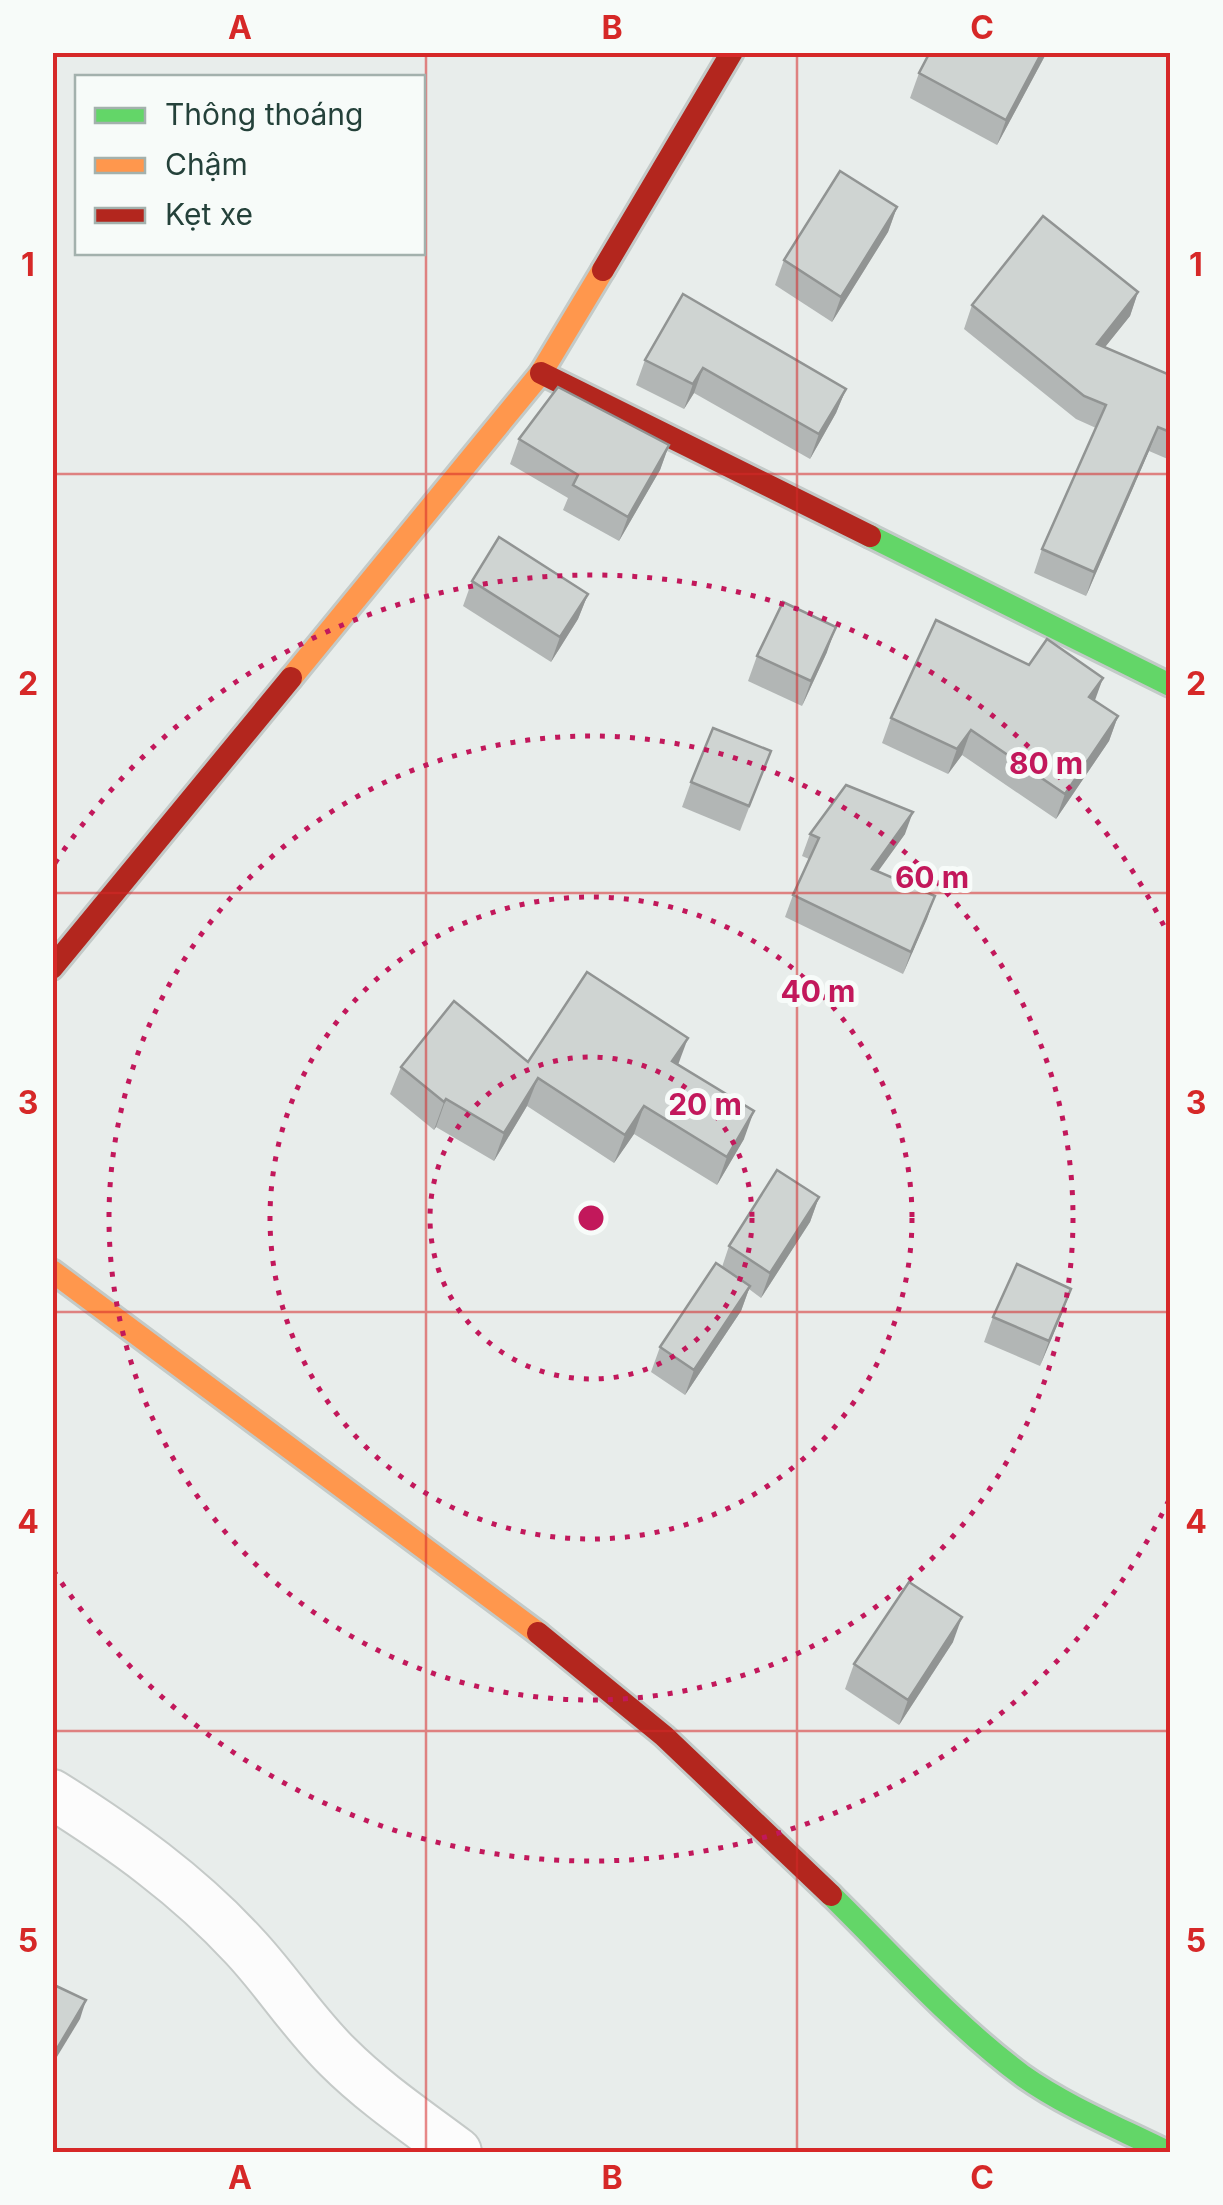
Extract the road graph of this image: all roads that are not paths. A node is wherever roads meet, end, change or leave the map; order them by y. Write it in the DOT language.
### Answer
graph roads {
  1 [pos="732,52"];
  2 [pos="541,373"];
  3 [pos="1170,685"];
  4 [pos="52,968"];
  5 [pos="52,1271"];
  6 [pos="52,1794"];
  7 [pos="458,2152"];
  8 [pos="1167,2152"];
  1 -- 2 [label="street"];
  2 -- 3 [label="street"];
  2 -- 4 [label="street"];
  5 -- 8 [label="street"];
  6 -- 7 [label="street"];
}
